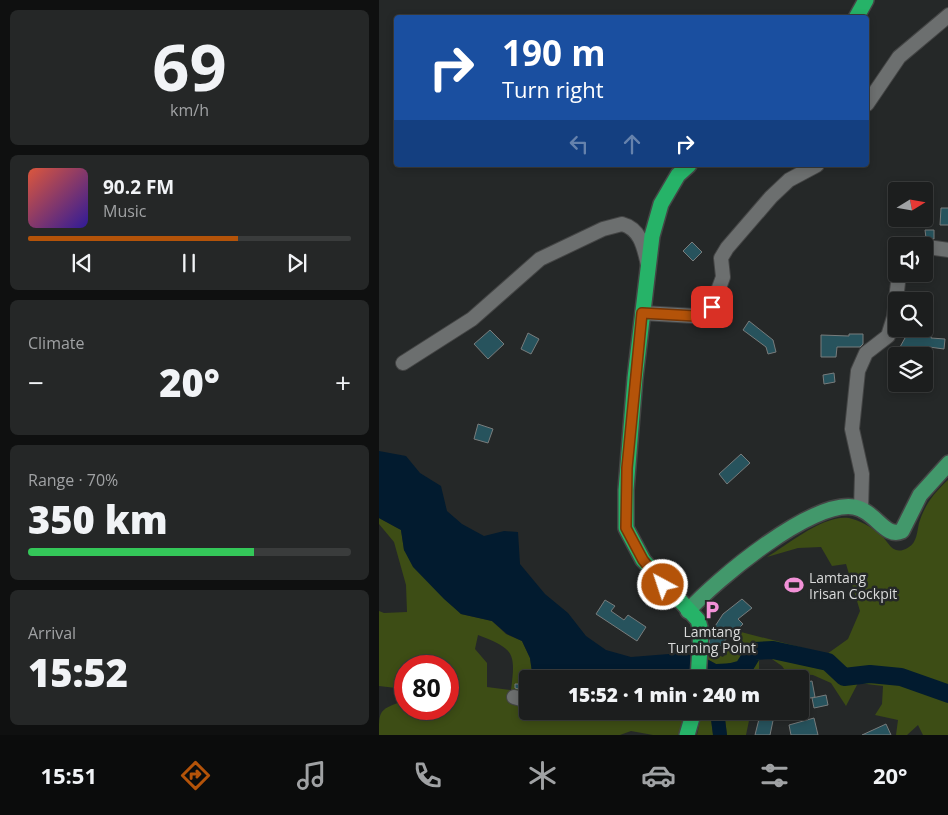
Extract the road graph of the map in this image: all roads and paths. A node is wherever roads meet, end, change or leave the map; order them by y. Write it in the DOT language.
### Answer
graph roads {
  1 [pos="866,0"];
  2 [pos="858,15"];
  3 [pos="948,15"];
  4 [pos="869,101"];
  5 [pos="687,167"];
  6 [pos="813,167"];
  7 [pos="933,248"];
  8 [pos="948,250"];
  9 [pos="649,266"];
  10 [pos="898,282"];
  11 [pos="642,313"];
  12 [pos="403,363"];
  13 [pos="948,464"];
  14 [pos="861,510"];
  15 [pos="688,611"];
  16 [pos="699,670"];
  17 [pos="692,720"];
  18 [pos="687,735"];
  1 -- 2 [label="highway"];
  3 -- 4 [label="street"];
  5 -- 9 [label="highway"];
  6 -- 11 [label="street"];
  7 -- 8 [label="street"];
  9 -- 11 [label="highway"];
  9 -- 12 [label="street"];
  10 -- 14 [label="street"];
  11 -- 15 [label="highway"];
  13 -- 14 [label="main road"];
  14 -- 15 [label="main road"];
  15 -- 16 [label="highway"];
  17 -- 18 [label="highway"];
}
